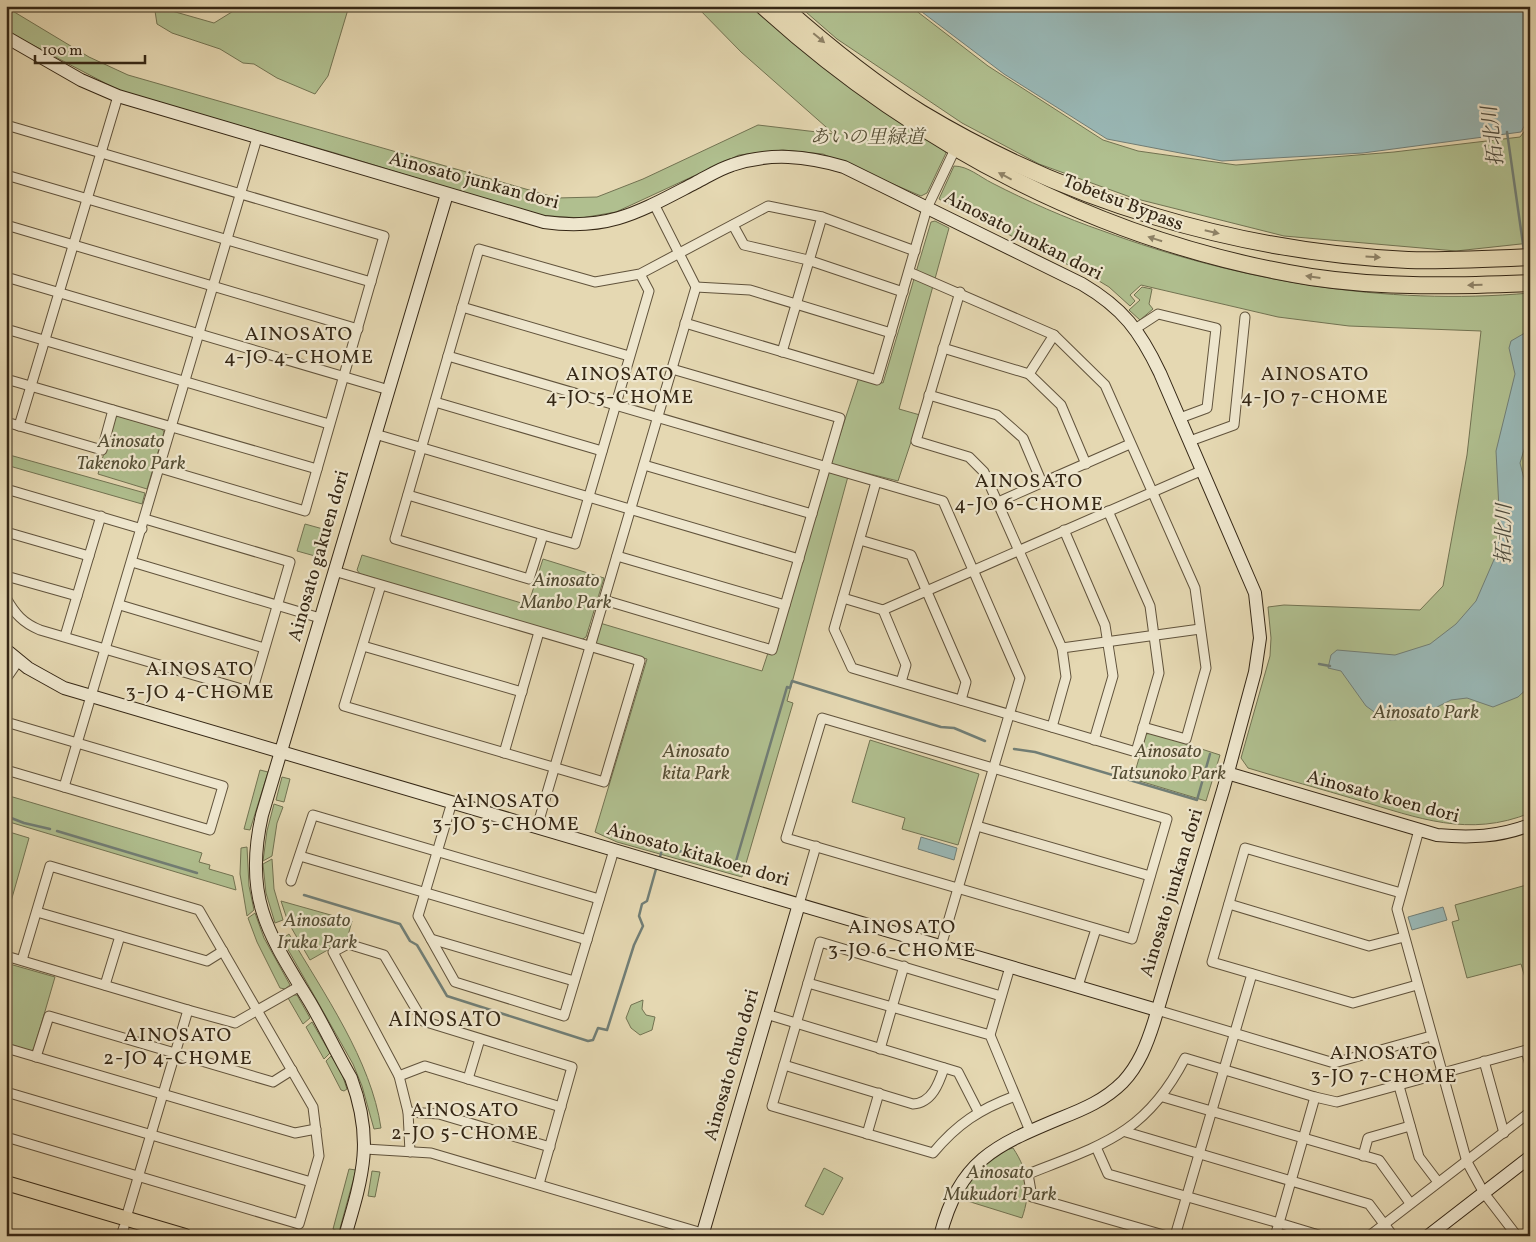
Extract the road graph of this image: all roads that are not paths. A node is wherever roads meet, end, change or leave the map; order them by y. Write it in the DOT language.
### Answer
graph roads {
  1 [pos="763,6"];
  2 [pos="782,6"];
  3 [pos="6,37"];
  4 [pos="118,96"];
  5 [pos="6,125"];
  6 [pos="257,138"];
  7 [pos="958,143"];
  8 [pos="102,152"];
  9 [pos="6,175"];
  10 [pos="241,194"];
  11 [pos="446,194"];
  12 [pos="88,198"];
  13 [pos="654,204"];
  14 [pos="927,208"];
  15 [pos="822,217"];
  16 [pos="6,225"];
  17 [pos="733,225"];
  18 [pos="227,241"];
  19 [pos="74,245"];
  20 [pos="915,251"];
  21 [pos="679,254"];
  22 [pos="1526,257"];
  23 [pos="808,260"];
  24 [pos="909,272"];
  25 [pos="640,274"];
  26 [pos="6,277"];
  27 [pos="371,282"];
  28 [pos="1527,283"];
  29 [pos="214,287"];
  30 [pos="696,287"];
  31 [pos="903,292"];
  32 [pos="960,292"];
  33 [pos="60,293"];
  34 [pos="796,304"];
  35 [pos="462,307"];
  36 [pos="1245,316"];
  37 [pos="685,323"];
  38 [pos="6,329"];
  39 [pos="358,329"];
  40 [pos="1135,329"];
  41 [pos="891,333"];
  42 [pos="201,334"];
  43 [pos="1054,335"];
  44 [pos="45,341"];
  45 [pos="943,348"];
  46 [pos="782,352"];
  47 [pos="448,356"];
  48 [pos="630,356"];
  49 [pos="672,369"];
  50 [pos="1029,374"];
  51 [pos="345,377"];
  52 [pos="6,379"];
  53 [pos="186,383"];
  54 [pos="31,386"];
  55 [pos="389,390"];
  56 [pos="929,395"];
  57 [pos="435,402"];
  58 [pos="615,405"];
  59 [pos="113,410"];
  60 [pos="658,417"];
  61 [pos="1180,418"];
  62 [pos="6,422"];
  63 [pos="330,424"];
  64 [pos="20,426"];
  65 [pos="172,428"];
  66 [pos="374,434"];
  67 [pos="1190,441"];
  68 [pos="1130,444"];
  69 [pos="422,448"];
  70 [pos="602,451"];
  71 [pos="1086,464"];
  72 [pos="644,465"];
  73 [pos="826,467"];
  74 [pos="160,468"];
  75 [pos="317,470"];
  76 [pos="1203,470"];
  77 [pos="876,482"];
  78 [pos="1042,483"];
  79 [pos="6,489"];
  80 [pos="1152,492"];
  81 [pos="408,494"];
  82 [pos="588,498"];
  83 [pos="998,502"];
  84 [pos="630,510"];
  85 [pos="1108,511"];
  86 [pos="812,514"];
  87 [pos="101,516"];
  88 [pos="145,519"];
  89 [pos="142,529"];
  90 [pos="1064,530"];
  91 [pos="6,532"];
  92 [pos="543,535"];
  93 [pos="860,540"];
  94 [pos="1019,550"];
  95 [pos="89,556"];
  96 [pos="617,556"];
  97 [pos="799,559"];
  98 [pos="132,562"];
  99 [pos="973,570"];
  100 [pos="334,571"];
  101 [pos="6,576"];
  102 [pos="381,585"];
  103 [pos="926,590"];
  104 [pos="77,596"];
  105 [pos="6,598"];
  106 [pos="843,598"];
  107 [pos="604,600"];
  108 [pos="120,605"];
  109 [pos="277,605"];
  110 [pos="786,605"];
  111 [pos="883,610"];
  112 [pos="320,618"];
  113 [pos="1200,630"];
  114 [pos="539,632"];
  115 [pos="65,636"];
  116 [pos="1154,636"];
  117 [pos="1108,642"];
  118 [pos="362,646"];
  119 [pos="590,647"];
  120 [pos="264,648"];
  121 [pos="1062,648"];
  122 [pos="107,649"];
  123 [pos="6,650"];
  124 [pos="19,660"];
  125 [pos="6,679"];
  126 [pos="901,682"];
  127 [pos="522,692"];
  128 [pos="93,696"];
  129 [pos="961,700"];
  130 [pos="1009,715"];
  131 [pos="6,722"];
  132 [pos="1052,727"];
  133 [pos="1143,727"];
  134 [pos="1094,740"];
  135 [pos="78,743"];
  136 [pos="281,752"];
  137 [pos="504,753"];
  138 [pos="555,768"];
  139 [pos="994,768"];
  140 [pos="6,770"];
  141 [pos="1228,773"];
  142 [pos="64,787"];
  143 [pos="452,802"];
  144 [pos="1530,825"];
  145 [pos="977,826"];
  146 [pos="537,827"];
  147 [pos="1419,830"];
  148 [pos="816,846"];
  149 [pos="614,850"];
  150 [pos="437,852"];
  151 [pos="300,856"];
  152 [pos="1150,876"];
  153 [pos="292,881"];
  154 [pos="958,888"];
  155 [pos="425,892"];
  156 [pos="1401,893"];
  157 [pos="599,899"];
  158 [pos="799,904"];
  159 [pos="1229,904"];
  160 [pos="37,912"];
  161 [pos="1096,929"];
  162 [pos="120,936"];
  163 [pos="1404,937"];
  164 [pos="431,939"];
  165 [pos="587,940"];
  166 [pos="941,946"];
  167 [pos="223,951"];
  168 [pos="6,956"];
  169 [pos="22,960"];
  170 [pos="904,966"];
  171 [pos="1010,966"];
  172 [pos="1252,974"];
  173 [pos="574,981"];
  174 [pos="808,983"];
  175 [pos="105,985"];
  176 [pos="1417,985"];
  177 [pos="300,986"];
  178 [pos="1078,986"];
  179 [pos="1001,996"];
  180 [pos="892,1007"];
  181 [pos="188,1010"];
  182 [pos="257,1010"];
  183 [pos="1157,1010"];
  184 [pos="766,1014"];
  185 [pos="796,1024"];
  186 [pos="1234,1033"];
  187 [pos="990,1035"];
  188 [pos="1431,1036"];
  189 [pos="480,1039"];
  190 [pos="6,1048"];
  191 [pos="880,1048"];
  192 [pos="1528,1050"];
  193 [pos="175,1053"];
  194 [pos="36,1057"];
  195 [pos="1484,1061"];
  196 [pos="784,1065"];
  197 [pos="1530,1065"];
  198 [pos="944,1068"];
  199 [pos="1224,1069"];
  200 [pos="292,1070"];
  201 [pos="1441,1073"];
  202 [pos="399,1076"];
  203 [pos="468,1079"];
  204 [pos="1399,1086"];
  205 [pos="6,1092"];
  206 [pos="879,1094"];
  207 [pos="163,1095"];
  208 [pos="1015,1096"];
  209 [pos="1163,1097"];
  210 [pos="1315,1097"];
  211 [pos="561,1107"];
  212 [pos="978,1111"];
  213 [pos="408,1112"];
  214 [pos="1212,1112"];
  215 [pos="1530,1112"];
  216 [pos="1410,1126"];
  217 [pos="316,1130"];
  218 [pos="1030,1131"];
  219 [pos="1126,1132"];
  220 [pos="1504,1133"];
  221 [pos="867,1134"];
  222 [pos="151,1135"];
  223 [pos="6,1137"];
  224 [pos="1303,1139"];
  225 [pos="550,1147"];
  226 [pos="1096,1147"];
  227 [pos="365,1149"];
  228 [pos="410,1152"];
  229 [pos="1199,1154"];
  230 [pos="1363,1156"];
  231 [pos="1530,1158"];
  232 [pos="1467,1162"];
  233 [pos="138,1176"];
  234 [pos="1291,1181"];
  235 [pos="311,1182"];
  236 [pos="1438,1182"];
  237 [pos="6,1183"];
  238 [pos="539,1184"];
  239 [pos="6,1192"];
  240 [pos="1484,1193"];
  241 [pos="1186,1196"];
  242 [pos="1410,1203"];
  243 [pos="1278,1223"];
  244 [pos="1384,1224"];
  245 [pos="124,1227"];
  246 [pos="702,1234"];
  247 [pos="153,1236"];
  248 [pos="185,1236"];
  249 [pos="345,1236"];
  250 [pos="940,1236"];
  251 [pos="1167,1236"];
  252 [pos="1175,1236"];
  253 [pos="1275,1236"];
  254 [pos="1322,1236"];
  255 [pos="1369,1236"];
  256 [pos="1393,1236"];
  257 [pos="1428,1236"];
  258 [pos="1517,1236"];
  1 -- 7 [label="highway, Tobetsu Bypass"];
  2 -- 7 [label="highway, Tobetsu Bypass, one-way"];
  3 -- 4 [label="street, Ainosato junkan dori"];
  4 -- 6 [label="street, Ainosato junkan dori"];
  4 -- 8 [label="street"];
  5 -- 8 [label="street"];
  6 -- 10 [label="street"];
  6 -- 11 [label="street, Ainosato junkan dori"];
  7 -- 14 [label="street"];
  7 -- 22 [label="highway, Tobetsu Bypass, one-way"];
  28 -- 7 [label="highway, Tobetsu Bypass, one-way"];
  8 -- 10 [label="street"];
  8 -- 12 [label="street"];
  9 -- 12 [label="street"];
  10 -- 18 [label="street"];
  10 -- 27 [label="street"];
  11 -- 13 [label="street, Ainosato junkan dori"];
  11 -- 55 [label="street, Ainosato gakuen dori"];
  12 -- 18 [label="street"];
  12 -- 19 [label="street"];
  13 -- 14 [label="street, Ainosato junkan dori"];
  13 -- 21 [label="street"];
  14 -- 20 [label="street"];
  14 -- 40 [label="street, Ainosato junkan dori"];
  15 -- 17 [label="street"];
  15 -- 20 [label="street"];
  15 -- 23 [label="street"];
  16 -- 19 [label="street"];
  17 -- 21 [label="street"];
  17 -- 23 [label="street"];
  18 -- 27 [label="street"];
  18 -- 29 [label="street"];
  19 -- 29 [label="street"];
  19 -- 33 [label="street"];
  20 -- 24 [label="street"];
  21 -- 25 [label="street"];
  21 -- 30 [label="street"];
  23 -- 31 [label="street"];
  23 -- 34 [label="street"];
  24 -- 31 [label="street"];
  24 -- 32 [label="street"];
  25 -- 35 [label="street"];
  25 -- 48 [label="street"];
  26 -- 33 [label="street"];
  27 -- 39 [label="street"];
  29 -- 39 [label="street"];
  29 -- 42 [label="street"];
  30 -- 34 [label="street"];
  30 -- 37 [label="street"];
  31 -- 41 [label="street"];
  32 -- 43 [label="street"];
  32 -- 45 [label="street"];
  33 -- 42 [label="street"];
  33 -- 44 [label="street"];
  34 -- 41 [label="street"];
  34 -- 46 [label="street"];
  35 -- 47 [label="street"];
  35 -- 48 [label="street"];
  36 -- 67 [label="street"];
  37 -- 46 [label="street"];
  37 -- 49 [label="street"];
  38 -- 44 [label="street"];
  39 -- 51 [label="street"];
  40 -- 61 [label="street, Ainosato junkan dori"];
  40 -- 61 [label="street"];
  41 -- 46 [label="street"];
  42 -- 51 [label="street"];
  42 -- 53 [label="street"];
  43 -- 50 [label="street"];
  43 -- 68 [label="street"];
  44 -- 53 [label="street"];
  44 -- 54 [label="street"];
  45 -- 50 [label="street"];
  45 -- 56 [label="street"];
  47 -- 57 [label="street"];
  47 -- 58 [label="street"];
  48 -- 58 [label="street"];
  49 -- 60 [label="street"];
  49 -- 73 [label="street"];
  50 -- 71 [label="street"];
  51 -- 55 [label="street"];
  51 -- 63 [label="street"];
  52 -- 54 [label="street"];
  53 -- 63 [label="street"];
  53 -- 65 [label="street"];
  54 -- 59 [label="street"];
  54 -- 64 [label="street"];
  55 -- 66 [label="street, Ainosato gakuen dori"];
  56 -- 78 [label="street"];
  56 -- 83 [label="street"];
  57 -- 69 [label="street"];
  57 -- 70 [label="street"];
  58 -- 60 [label="street"];
  58 -- 70 [label="street"];
  59 -- 64 [label="street"];
  59 -- 65 [label="street"];
  60 -- 72 [label="street"];
  60 -- 73 [label="street"];
  61 -- 67 [label="street, Ainosato junkan dori"];
  62 -- 64 [label="street"];
  63 -- 75 [label="street"];
  65 -- 74 [label="street"];
  65 -- 75 [label="street"];
  66 -- 69 [label="street"];
  66 -- 100 [label="street, Ainosato gakuen dori"];
  67 -- 76 [label="street, Ainosato junkan dori"];
  68 -- 71 [label="street"];
  68 -- 80 [label="street"];
  69 -- 81 [label="street"];
  69 -- 82 [label="street"];
  70 -- 82 [label="street"];
  71 -- 78 [label="street"];
  72 -- 84 [label="street"];
  72 -- 86 [label="street"];
  73 -- 77 [label="street"];
  73 -- 86 [label="street"];
  74 -- 75 [label="street"];
  74 -- 88 [label="street"];
  76 -- 80 [label="street"];
  76 -- 141 [label="street, Ainosato junkan dori"];
  77 -- 93 [label="street"];
  77 -- 99 [label="street"];
  78 -- 83 [label="street"];
  79 -- 87 [label="street"];
  80 -- 85 [label="street"];
  80 -- 113 [label="street"];
  81 -- 92 [label="street"];
  81 -- 92 [label="street"];
  82 -- 84 [label="street"];
  82 -- 92 [label="street"];
  83 -- 94 [label="street"];
  84 -- 96 [label="street"];
  84 -- 97 [label="street"];
  85 -- 90 [label="street"];
  85 -- 116 [label="street"];
  86 -- 97 [label="street"];
  87 -- 89 [label="street"];
  87 -- 95 [label="street"];
  88 -- 89 [label="street"];
  88 -- 109 [label="street"];
  89 -- 98 [label="street"];
  90 -- 94 [label="street"];
  90 -- 117 [label="street"];
  91 -- 95 [label="street"];
  93 -- 103 [label="street"];
  93 -- 106 [label="street"];
  94 -- 99 [label="street"];
  94 -- 121 [label="street"];
  95 -- 104 [label="street"];
  96 -- 107 [label="street"];
  96 -- 110 [label="street"];
  97 -- 110 [label="street"];
  98 -- 108 [label="street"];
  98 -- 109 [label="street"];
  99 -- 103 [label="street"];
  99 -- 130 [label="street"];
  100 -- 102 [label="street"];
  100 -- 112 [label="street, Ainosato gakuen dori"];
  101 -- 104 [label="street"];
  102 -- 114 [label="street"];
  102 -- 118 [label="street"];
  103 -- 111 [label="street"];
  103 -- 129 [label="street"];
  104 -- 115 [label="street"];
  105 -- 115 [label="street"];
  106 -- 111 [label="street"];
  106 -- 126 [label="street"];
  107 -- 110 [label="street"];
  107 -- 119 [label="street"];
  108 -- 120 [label="street"];
  108 -- 122 [label="street"];
  109 -- 112 [label="street"];
  109 -- 120 [label="street"];
  111 -- 126 [label="street"];
  112 -- 136 [label="street, Ainosato gakuen dori"];
  113 -- 116 [label="street"];
  113 -- 133 [label="street"];
  114 -- 119 [label="street"];
  114 -- 127 [label="street"];
  115 -- 122 [label="street"];
  116 -- 117 [label="street"];
  116 -- 133 [label="street"];
  117 -- 121 [label="street"];
  117 -- 134 [label="street"];
  118 -- 127 [label="street"];
  118 -- 137 [label="street"];
  119 -- 138 [label="street"];
  119 -- 138 [label="street"];
  120 -- 122 [label="street"];
  121 -- 132 [label="street"];
  122 -- 128 [label="street"];
  123 -- 124 [label="street, Ainosato kitakoen dori"];
  124 -- 125 [label="street"];
  124 -- 128 [label="street, Ainosato kitakoen dori"];
  126 -- 129 [label="street"];
  127 -- 137 [label="street"];
  128 -- 135 [label="street"];
  128 -- 136 [label="street, Ainosato kitakoen dori"];
  129 -- 130 [label="street"];
  130 -- 132 [label="street"];
  130 -- 139 [label="street"];
  131 -- 135 [label="street"];
  132 -- 134 [label="street"];
  133 -- 134 [label="street"];
  135 -- 142 [label="street"];
  135 -- 142 [label="street"];
  136 -- 143 [label="street, Ainosato kitakoen dori"];
  136 -- 177 [label="street, Ainosato gakuen dori"];
  137 -- 138 [label="street"];
  138 -- 146 [label="street"];
  139 -- 145 [label="street"];
  139 -- 148 [label="street"];
  139 -- 152 [label="street"];
  140 -- 142 [label="street"];
  141 -- 147 [label="street, Ainosato koen dori"];
  141 -- 183 [label="street, Ainosato junkan dori"];
  143 -- 146 [label="street, Ainosato kitakoen dori"];
  143 -- 150 [label="street"];
  144 -- 147 [label="street, Ainosato koen dori"];
  145 -- 152 [label="street"];
  145 -- 154 [label="street"];
  146 -- 149 [label="street, Ainosato kitakoen dori"];
  147 -- 156 [label="street"];
  148 -- 154 [label="street"];
  148 -- 158 [label="street"];
  149 -- 157 [label="street"];
  149 -- 158 [label="street, Ainosato kitakoen dori"];
  150 -- 151 [label="street"];
  150 -- 155 [label="street"];
  150 -- 157 [label="street"];
  151 -- 153 [label="street"];
  151 -- 155 [label="street"];
  152 -- 161 [label="street"];
  154 -- 161 [label="street"];
  154 -- 166 [label="street"];
  155 -- 164 [label="street"];
  155 -- 165 [label="street"];
  156 -- 159 [label="street"];
  156 -- 163 [label="street"];
  157 -- 165 [label="street"];
  158 -- 166 [label="street, Ainosato kitakoen dori"];
  158 -- 184 [label="street, Ainosato chuo dori"];
  159 -- 163 [label="street"];
  159 -- 172 [label="street"];
  160 -- 162 [label="street"];
  160 -- 167 [label="street"];
  160 -- 169 [label="street"];
  161 -- 178 [label="street"];
  162 -- 167 [label="street"];
  162 -- 175 [label="street"];
  163 -- 176 [label="street"];
  164 -- 173 [label="street"];
  164 -- 173 [label="street"];
  165 -- 173 [label="street"];
  166 -- 171 [label="street, Ainosato kitakoen dori"];
  167 -- 182 [label="street"];
  168 -- 169 [label="street"];
  169 -- 175 [label="street"];
  170 -- 174 [label="street"];
  170 -- 179 [label="street"];
  170 -- 180 [label="street"];
  171 -- 178 [label="street, Ainosato kitakoen dori"];
  171 -- 179 [label="street"];
  172 -- 176 [label="street"];
  172 -- 186 [label="street"];
  174 -- 180 [label="street"];
  174 -- 185 [label="street"];
  175 -- 181 [label="street"];
  176 -- 188 [label="street"];
  177 -- 182 [label="street"];
  177 -- 227 [label="street, Ainosato gakuen dori"];
  178 -- 183 [label="street, Ainosato kitakoen dori"];
  179 -- 187 [label="street"];
  180 -- 187 [label="street"];
  180 -- 191 [label="street"];
  181 -- 182 [label="street"];
  181 -- 193 [label="street"];
  182 -- 200 [label="street"];
  183 -- 186 [label="street"];
  183 -- 218 [label="street, Ainosato junkan dori"];
  184 -- 185 [label="street"];
  184 -- 246 [label="street, Ainosato chuo dori"];
  185 -- 191 [label="street"];
  185 -- 196 [label="street"];
  186 -- 188 [label="street"];
  186 -- 199 [label="street"];
  187 -- 208 [label="street"];
  188 -- 201 [label="street"];
  189 -- 202 [label="street"];
  189 -- 203 [label="street"];
  189 -- 211 [label="street"];
  190 -- 194 [label="street"];
  191 -- 198 [label="street"];
  192 -- 195 [label="street"];
  192 -- 197 [label="street"];
  193 -- 194 [label="street"];
  193 -- 200 [label="street"];
  193 -- 207 [label="street"];
  194 -- 207 [label="street"];
  195 -- 201 [label="street"];
  195 -- 220 [label="street"];
  196 -- 206 [label="street"];
  196 -- 221 [label="street"];
  198 -- 206 [label="street"];
  198 -- 212 [label="street"];
  199 -- 209 [label="street"];
  199 -- 210 [label="street"];
  199 -- 214 [label="street"];
  200 -- 217 [label="street"];
  201 -- 204 [label="street"];
  201 -- 232 [label="street"];
  202 -- 203 [label="street"];
  202 -- 213 [label="street"];
  203 -- 211 [label="street"];
  204 -- 210 [label="street"];
  204 -- 216 [label="street"];
  205 -- 222 [label="street"];
  206 -- 221 [label="street"];
  207 -- 217 [label="street"];
  207 -- 222 [label="street"];
  208 -- 212 [label="street"];
  208 -- 218 [label="street"];
  209 -- 214 [label="street"];
  209 -- 219 [label="street"];
  210 -- 224 [label="street"];
  211 -- 225 [label="street"];
  212 -- 221 [label="street"];
  213 -- 225 [label="street"];
  213 -- 228 [label="street"];
  214 -- 224 [label="street"];
  214 -- 229 [label="street"];
  215 -- 220 [label="street"];
  216 -- 230 [label="street"];
  216 -- 236 [label="street"];
  217 -- 235 [label="street"];
  218 -- 250 [label="street, Ainosato junkan dori"];
  219 -- 226 [label="street"];
  219 -- 229 [label="street"];
  220 -- 232 [label="street"];
  222 -- 233 [label="street"];
  222 -- 235 [label="street"];
  223 -- 233 [label="street"];
  224 -- 230 [label="street"];
  224 -- 234 [label="street"];
  225 -- 238 [label="street"];
  226 -- 241 [label="street"];
  226 -- 251 [label="street"];
  227 -- 228 [label="street"];
  227 -- 249 [label="street, Ainosato gakuen dori"];
  228 -- 238 [label="street"];
  229 -- 234 [label="street"];
  229 -- 241 [label="street"];
  230 -- 242 [label="street"];
  231 -- 240 [label="street"];
  232 -- 236 [label="street"];
  232 -- 240 [label="street"];
  233 -- 235 [label="street"];
  233 -- 245 [label="street"];
  234 -- 243 [label="street"];
  234 -- 244 [label="street"];
  236 -- 242 [label="street"];
  237 -- 245 [label="main road"];
  238 -- 246 [label="street"];
  239 -- 245 [label="main road"];
  240 -- 257 [label="street"];
  240 -- 258 [label="street"];
  241 -- 243 [label="street"];
  241 -- 252 [label="street"];
  242 -- 244 [label="street"];
  243 -- 253 [label="street"];
  243 -- 254 [label="street"];
  244 -- 255 [label="street"];
  244 -- 256 [label="street"];
  245 -- 247 [label="main road"];
  245 -- 248 [label="main road"];
}
